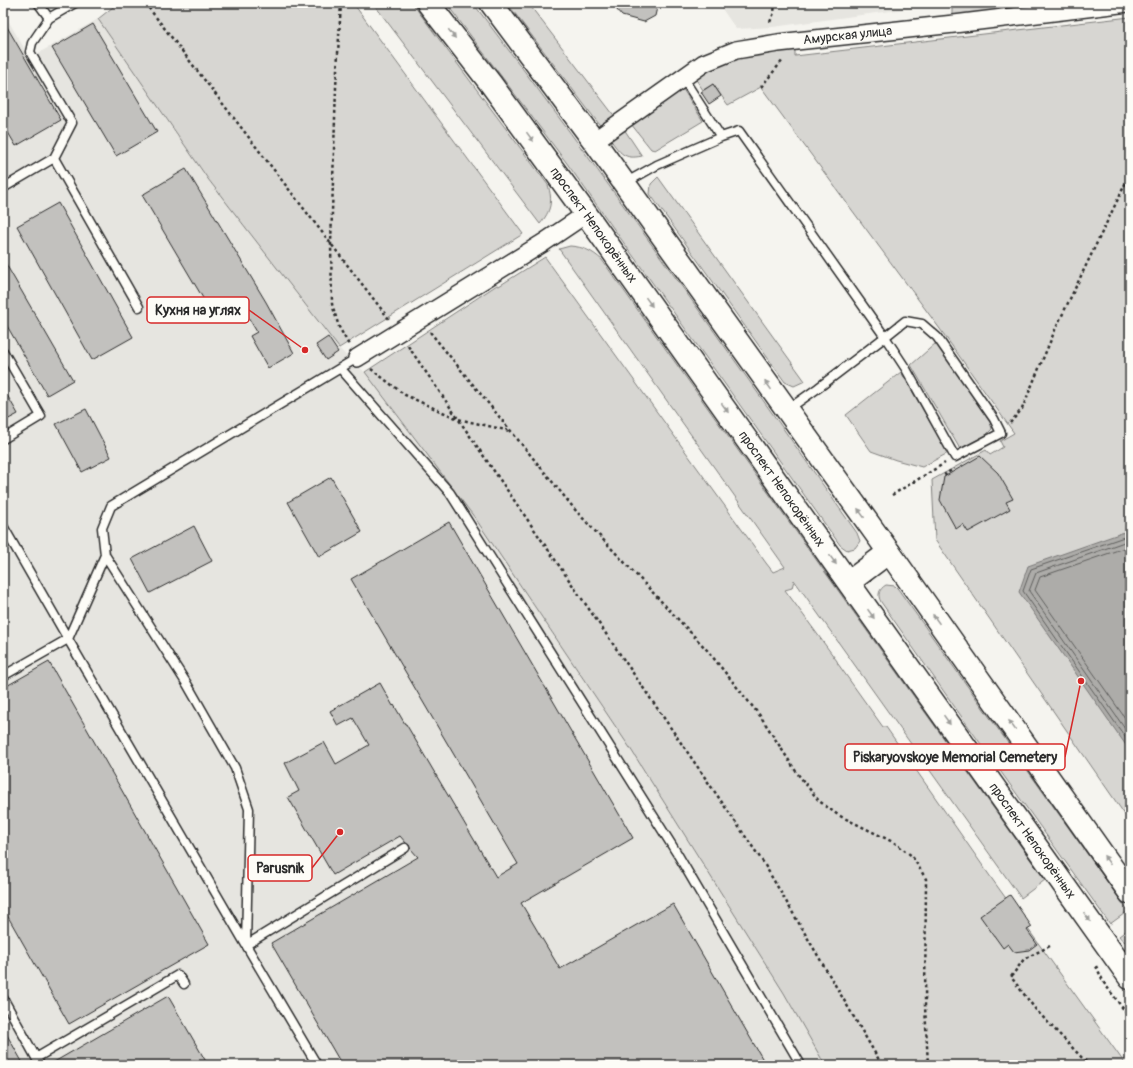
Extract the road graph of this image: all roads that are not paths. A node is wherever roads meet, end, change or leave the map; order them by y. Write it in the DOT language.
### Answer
graph roads {
  1 [pos="38,3"];
  2 [pos="75,3"];
  3 [pos="428,3"];
  4 [pos="491,3"];
  5 [pos="1128,3"];
  6 [pos="49,18"];
  7 [pos="683,78"];
  8 [pos="721,137"];
  9 [pos="594,141"];
  10 [pos="54,158"];
  11 [pos="624,183"];
  12 [pos="3,188"];
  13 [pos="586,214"];
  14 [pos="139,307"];
  15 [pos="885,337"];
  16 [pos="3,351"];
  17 [pos="357,358"];
  18 [pos="341,369"];
  19 [pos="786,410"];
  20 [pos="3,439"];
  21 [pos="3,526"];
  22 [pos="889,552"];
  23 [pos="105,555"];
  24 [pos="849,582"];
  25 [pos="68,639"];
  26 [pos="3,676"];
  27 [pos="405,848"];
  28 [pos="1130,893"];
  29 [pos="246,945"];
  30 [pos="1126,964"];
  31 [pos="184,984"];
  32 [pos="3,998"];
  33 [pos="38,1061"];
  34 [pos="317,1065"];
  35 [pos="801,1065"];
  1 -- 6 [label="lane"];
  2 -- 6 [label="lane"];
  3 -- 13 [label="main road, проспект Непокорённых, one-way"];
  4 -- 9 [label="main road"];
  5 -- 7 [label="street, Амурская улица"];
  6 -- 10 [label="lane"];
  7 -- 8 [label="lane"];
  7 -- 9 [label="street, Амурская улица"];
  8 -- 11 [label="lane"];
  8 -- 15 [label="lane"];
  9 -- 11 [label="main road"];
  10 -- 12 [label="lane"];
  10 -- 14 [label="lane"];
  19 -- 11 [label="main road, one-way"];
  13 -- 17 [label="street"];
  13 -- 24 [label="main road, проспект Непокорённых, one-way"];
  15 -- 15 [label="lane"];
  15 -- 19 [label="lane"];
  16 -- 20 [label="lane"];
  17 -- 18 [label="lane"];
  18 -- 23 [label="lane"];
  18 -- 35 [label="lane"];
  22 -- 19 [label="main road, one-way"];
  21 -- 25 [label="lane"];
  22 -- 24 [label="main road"];
  28 -- 22 [label="main road, one-way"];
  23 -- 25 [label="lane"];
  23 -- 29 [label="lane"];
  24 -- 30 [label="main road, проспект Непокорённых, one-way"];
  25 -- 26 [label="lane"];
  25 -- 29 [label="lane"];
  27 -- 29 [label="lane"];
  29 -- 34 [label="lane"];
  31 -- 33 [label="lane"];
  32 -- 33 [label="lane"];
}
